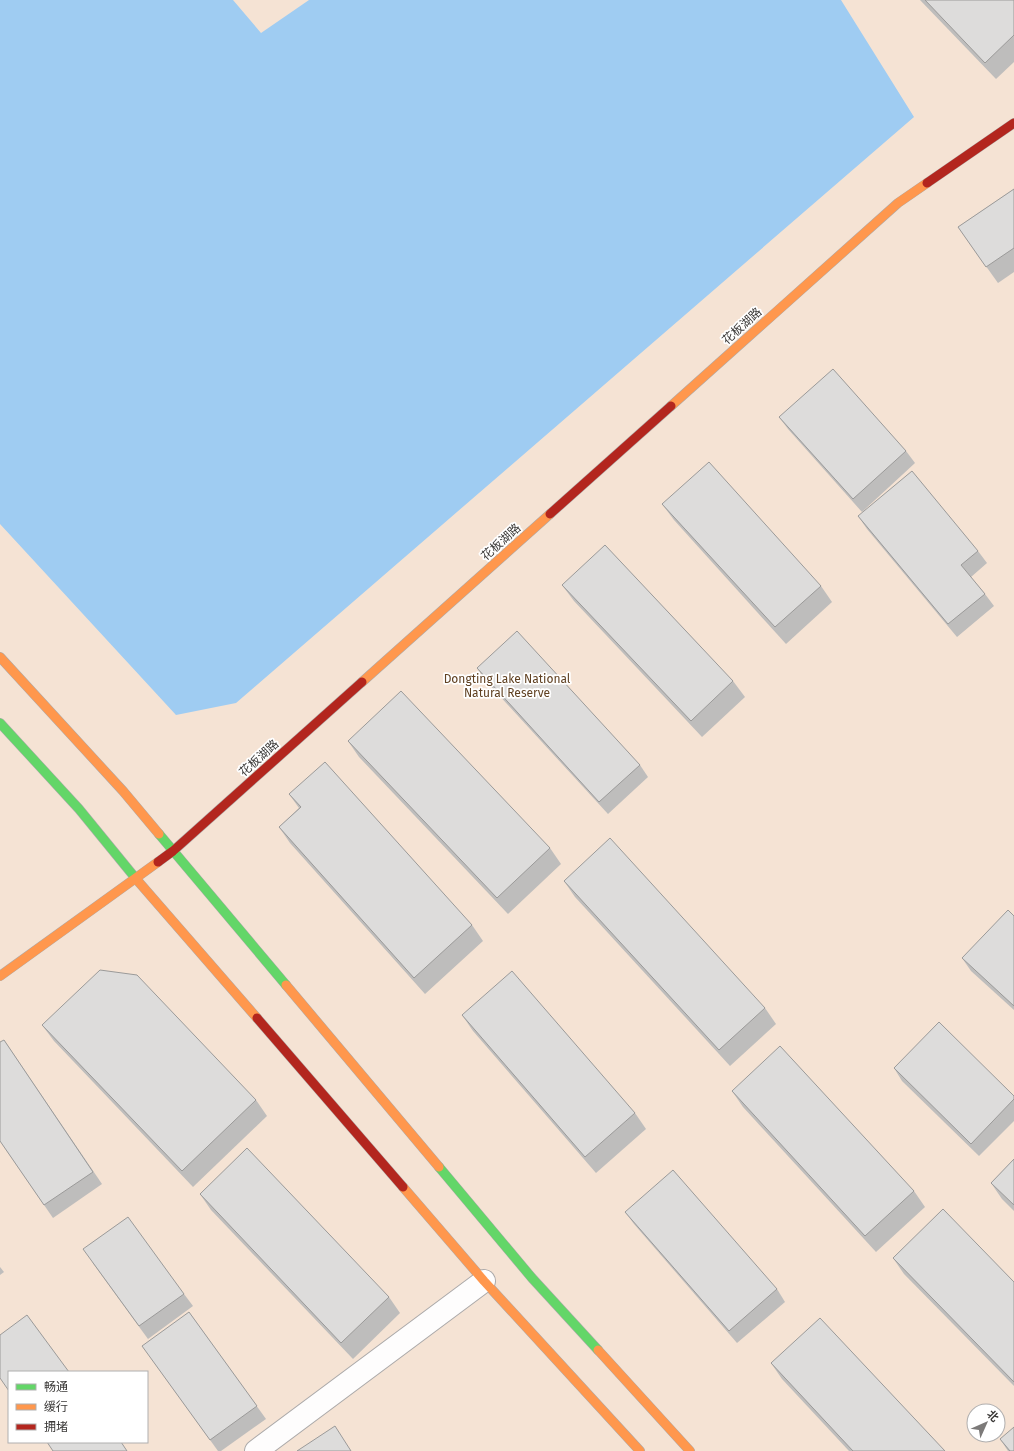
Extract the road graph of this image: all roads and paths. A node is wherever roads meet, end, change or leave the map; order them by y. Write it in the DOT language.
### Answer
graph roads {
  1 [pos="1014,123"];
  2 [pos="0,657"];
  3 [pos="0,723"];
  4 [pos="173,851"];
  5 [pos="135,877"];
  6 [pos="0,976"];
  7 [pos="484,1281"];
  8 [pos="256,1451"];
  9 [pos="640,1451"];
  10 [pos="690,1451"];
  1 -- 4 [label="main road, 花板湖路"];
  2 -- 4 [label="main road"];
  3 -- 5 [label="main road"];
  4 -- 5 [label="main road, 花板湖路"];
  4 -- 10 [label="main road"];
  5 -- 6 [label="main road, 花板湖路"];
  5 -- 7 [label="main road"];
  7 -- 8 [label="street"];
  7 -- 9 [label="main road"];
}
